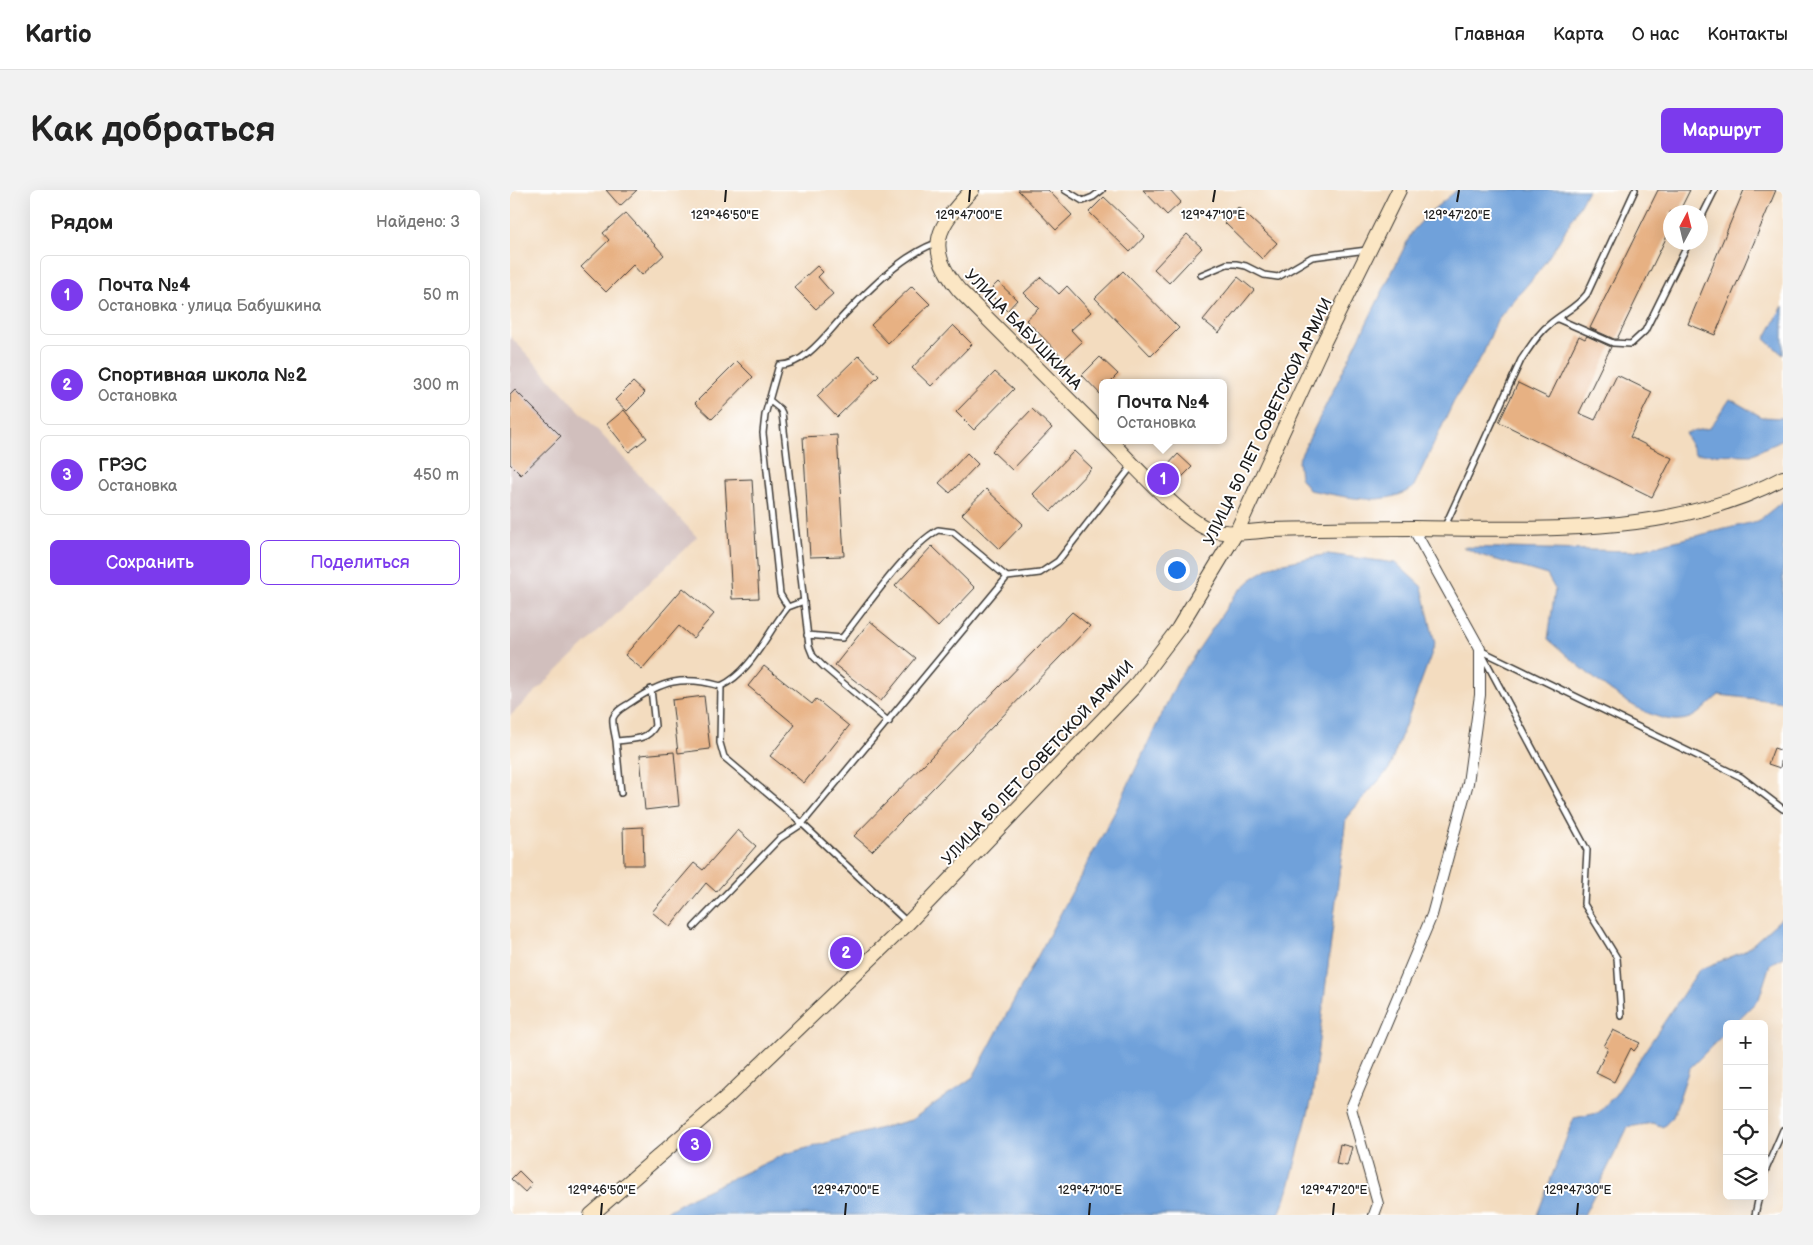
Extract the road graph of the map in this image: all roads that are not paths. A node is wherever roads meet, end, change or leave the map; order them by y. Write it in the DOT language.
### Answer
graph roads {
  1 [pos="972,190"];
  2 [pos="1065,190"];
  3 [pos="1102,190"];
  4 [pos="1399,190"];
  5 [pos="1635,190"];
  6 [pos="1716,190"];
  7 [pos="1708,205"];
  8 [pos="937,242"];
  9 [pos="1369,250"];
  10 [pos="1685,250"];
  11 [pos="1200,275"];
  12 [pos="1558,319"];
  13 [pos="769,400"];
  14 [pos="1099,430"];
  15 [pos="1114,444"];
  16 [pos="1133,464"];
  17 [pos="1783,478"];
  18 [pos="1413,528"];
  19 [pos="1444,529"];
  20 [pos="1236,533"];
  21 [pos="1007,578"];
  22 [pos="804,601"];
  23 [pos="788,607"];
  24 [pos="807,634"];
  25 [pos="1480,649"];
  26 [pos="721,686"];
  27 [pos="651,689"];
  28 [pos="889,722"];
  29 [pos="616,741"];
  30 [pos="621,792"];
  31 [pos="1783,809"];
  32 [pos="802,824"];
  33 [pos="908,923"];
  34 [pos="694,927"];
  35 [pos="1620,1016"];
  36 [pos="1783,1130"];
  37 [pos="1768,1165"];
  38 [pos="1758,1200"];
  39 [pos="591,1215"];
  40 [pos="1374,1215"];
  41 [pos="1755,1215"];
  1 -- 8 [label="main road"];
  2 -- 3 [label="lane"];
  4 -- 9 [label="main road, УЛИЦА 50 ЛЕТ СОВЕТСКОЙ АРМИИ"];
  5 -- 12 [label="lane"];
  6 -- 7 [label="lane"];
  8 -- 13 [label="lane"];
  8 -- 14 [label="main road, УЛИЦА БАБУШКИНА"];
  9 -- 11 [label="lane"];
  9 -- 20 [label="main road, УЛИЦА 50 ЛЕТ СОВЕТСКОЙ АРМИИ"];
  10 -- 12 [label="lane"];
  12 -- 19 [label="lane"];
  13 -- 22 [label="lane"];
  13 -- 23 [label="lane"];
  15 -- 16 [label="main road"];
  16 -- 20 [label="main road"];
  16 -- 21 [label="lane"];
  17 -- 19 [label="main road"];
  18 -- 19 [label="main road"];
  18 -- 20 [label="main road"];
  18 -- 25 [label="street"];
  20 -- 33 [label="main road, УЛИЦА 50 ЛЕТ СОВЕТСКОЙ АРМИИ"];
  21 -- 24 [label="lane"];
  21 -- 28 [label="lane"];
  22 -- 23 [label="lane"];
  22 -- 24 [label="lane"];
  23 -- 26 [label="lane"];
  24 -- 28 [label="lane"];
  25 -- 31 [label="lane"];
  25 -- 35 [label="lane"];
  25 -- 40 [label="street"];
  26 -- 27 [label="lane"];
  26 -- 32 [label="lane"];
  27 -- 29 [label="lane"];
  27 -- 29 [label="lane"];
  28 -- 32 [label="lane"];
  29 -- 30 [label="lane"];
  32 -- 33 [label="lane"];
  32 -- 34 [label="lane"];
  33 -- 39 [label="main road, УЛИЦА 50 ЛЕТ СОВЕТСКОЙ АРМИИ"];
  36 -- 37 [label="lane"];
  38 -- 41 [label="lane"];
}
